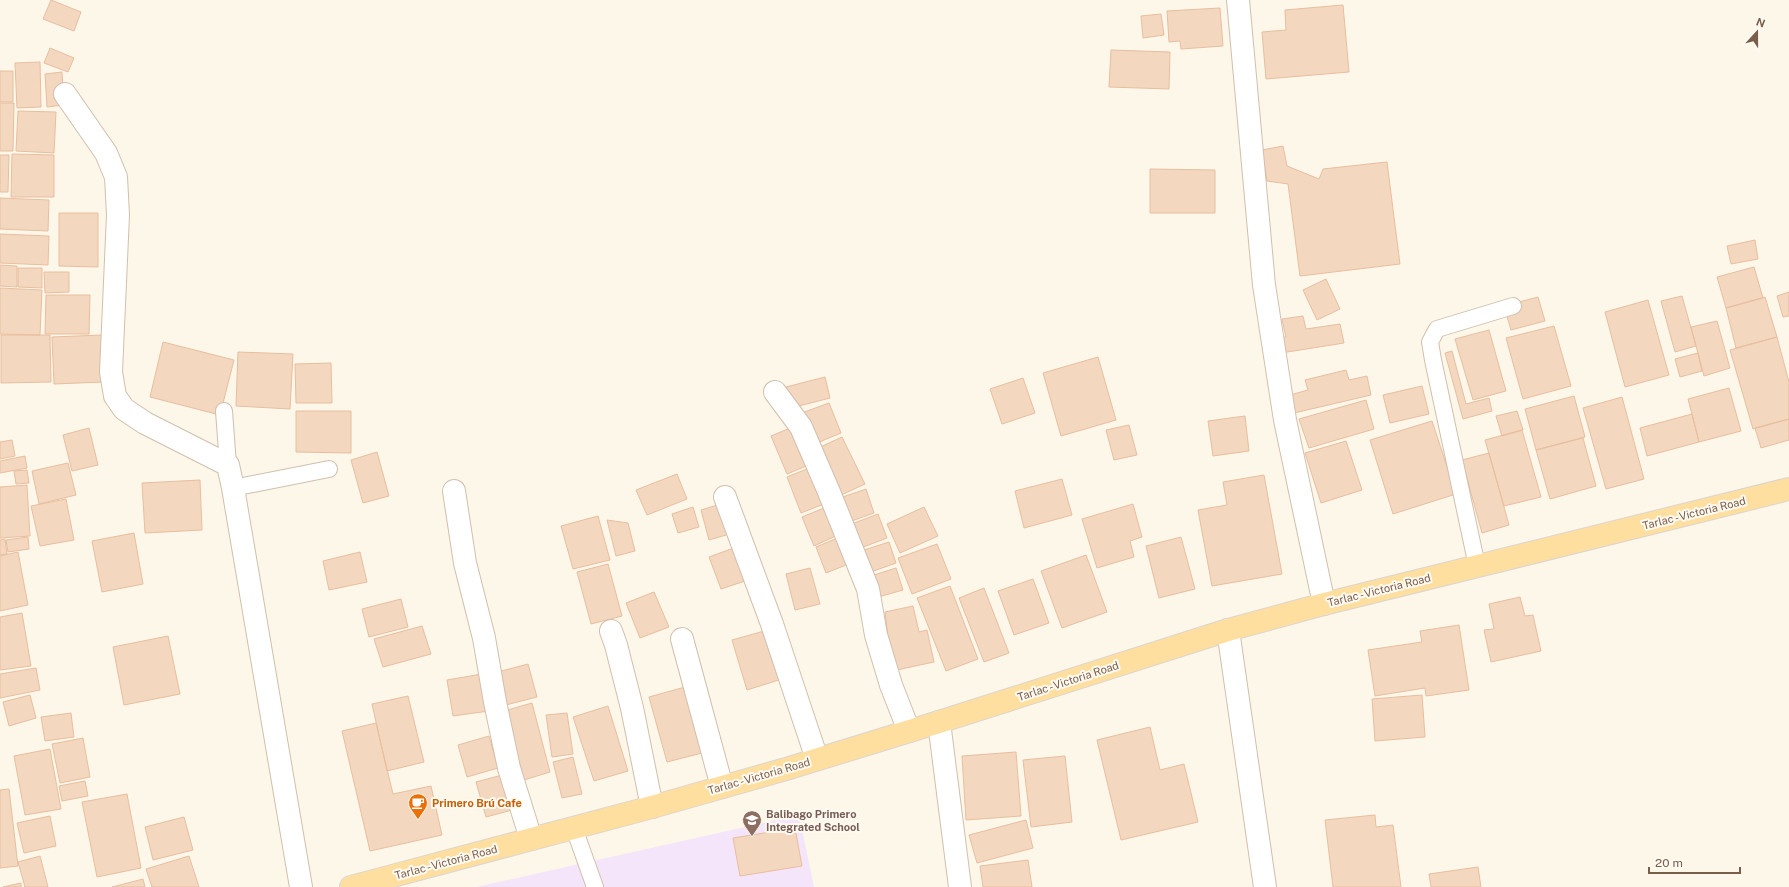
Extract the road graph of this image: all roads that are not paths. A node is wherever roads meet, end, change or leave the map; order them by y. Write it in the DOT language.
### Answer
graph roads {
  1 [pos="1238,0"];
  2 [pos="65,94"];
  3 [pos="1513,306"];
  4 [pos="775,392"];
  5 [pos="224,411"];
  6 [pos="228,465"];
  7 [pos="329,469"];
  8 [pos="234,488"];
  9 [pos="1789,489"];
  10 [pos="454,491"];
  11 [pos="725,497"];
  12 [pos="1477,566"];
  13 [pos="1324,604"];
  14 [pos="1228,630"];
  15 [pos="611,632"];
  16 [pos="682,639"];
  17 [pos="939,722"];
  18 [pos="910,732"];
  19 [pos="817,759"];
  20 [pos="722,787"];
  21 [pos="652,807"];
  22 [pos="574,828"];
  23 [pos="531,839"];
  24 [pos="377,883"];
  25 [pos="301,887"];
  26 [pos="351,887"];
  27 [pos="595,887"];
  28 [pos="960,887"];
  29 [pos="1265,887"];
  1 -- 13 [label="street"];
  2 -- 6 [label="street"];
  3 -- 12 [label="lane"];
  4 -- 18 [label="street"];
  5 -- 6 [label="lane"];
  6 -- 8 [label="street"];
  7 -- 8 [label="lane"];
  8 -- 25 [label="street"];
  9 -- 12 [label="main road, Tarlac - Victoria Road"];
  10 -- 23 [label="street"];
  11 -- 19 [label="street"];
  12 -- 13 [label="main road, Tarlac - Victoria Road"];
  13 -- 14 [label="main road, Tarlac - Victoria Road"];
  14 -- 17 [label="main road, Tarlac - Victoria Road"];
  14 -- 29 [label="street"];
  15 -- 21 [label="street"];
  16 -- 20 [label="street"];
  17 -- 18 [label="main road, Tarlac - Victoria Road"];
  17 -- 28 [label="street"];
  18 -- 19 [label="main road, Tarlac - Victoria Road"];
  19 -- 20 [label="main road, Tarlac - Victoria Road"];
  20 -- 21 [label="main road, Tarlac - Victoria Road"];
  21 -- 22 [label="main road, Tarlac - Victoria Road"];
  22 -- 23 [label="main road, Tarlac - Victoria Road"];
  22 -- 27 [label="lane"];
  23 -- 24 [label="main road, Tarlac - Victoria Road"];
  24 -- 26 [label="main road, Tarlac - Victoria Road"];
}
